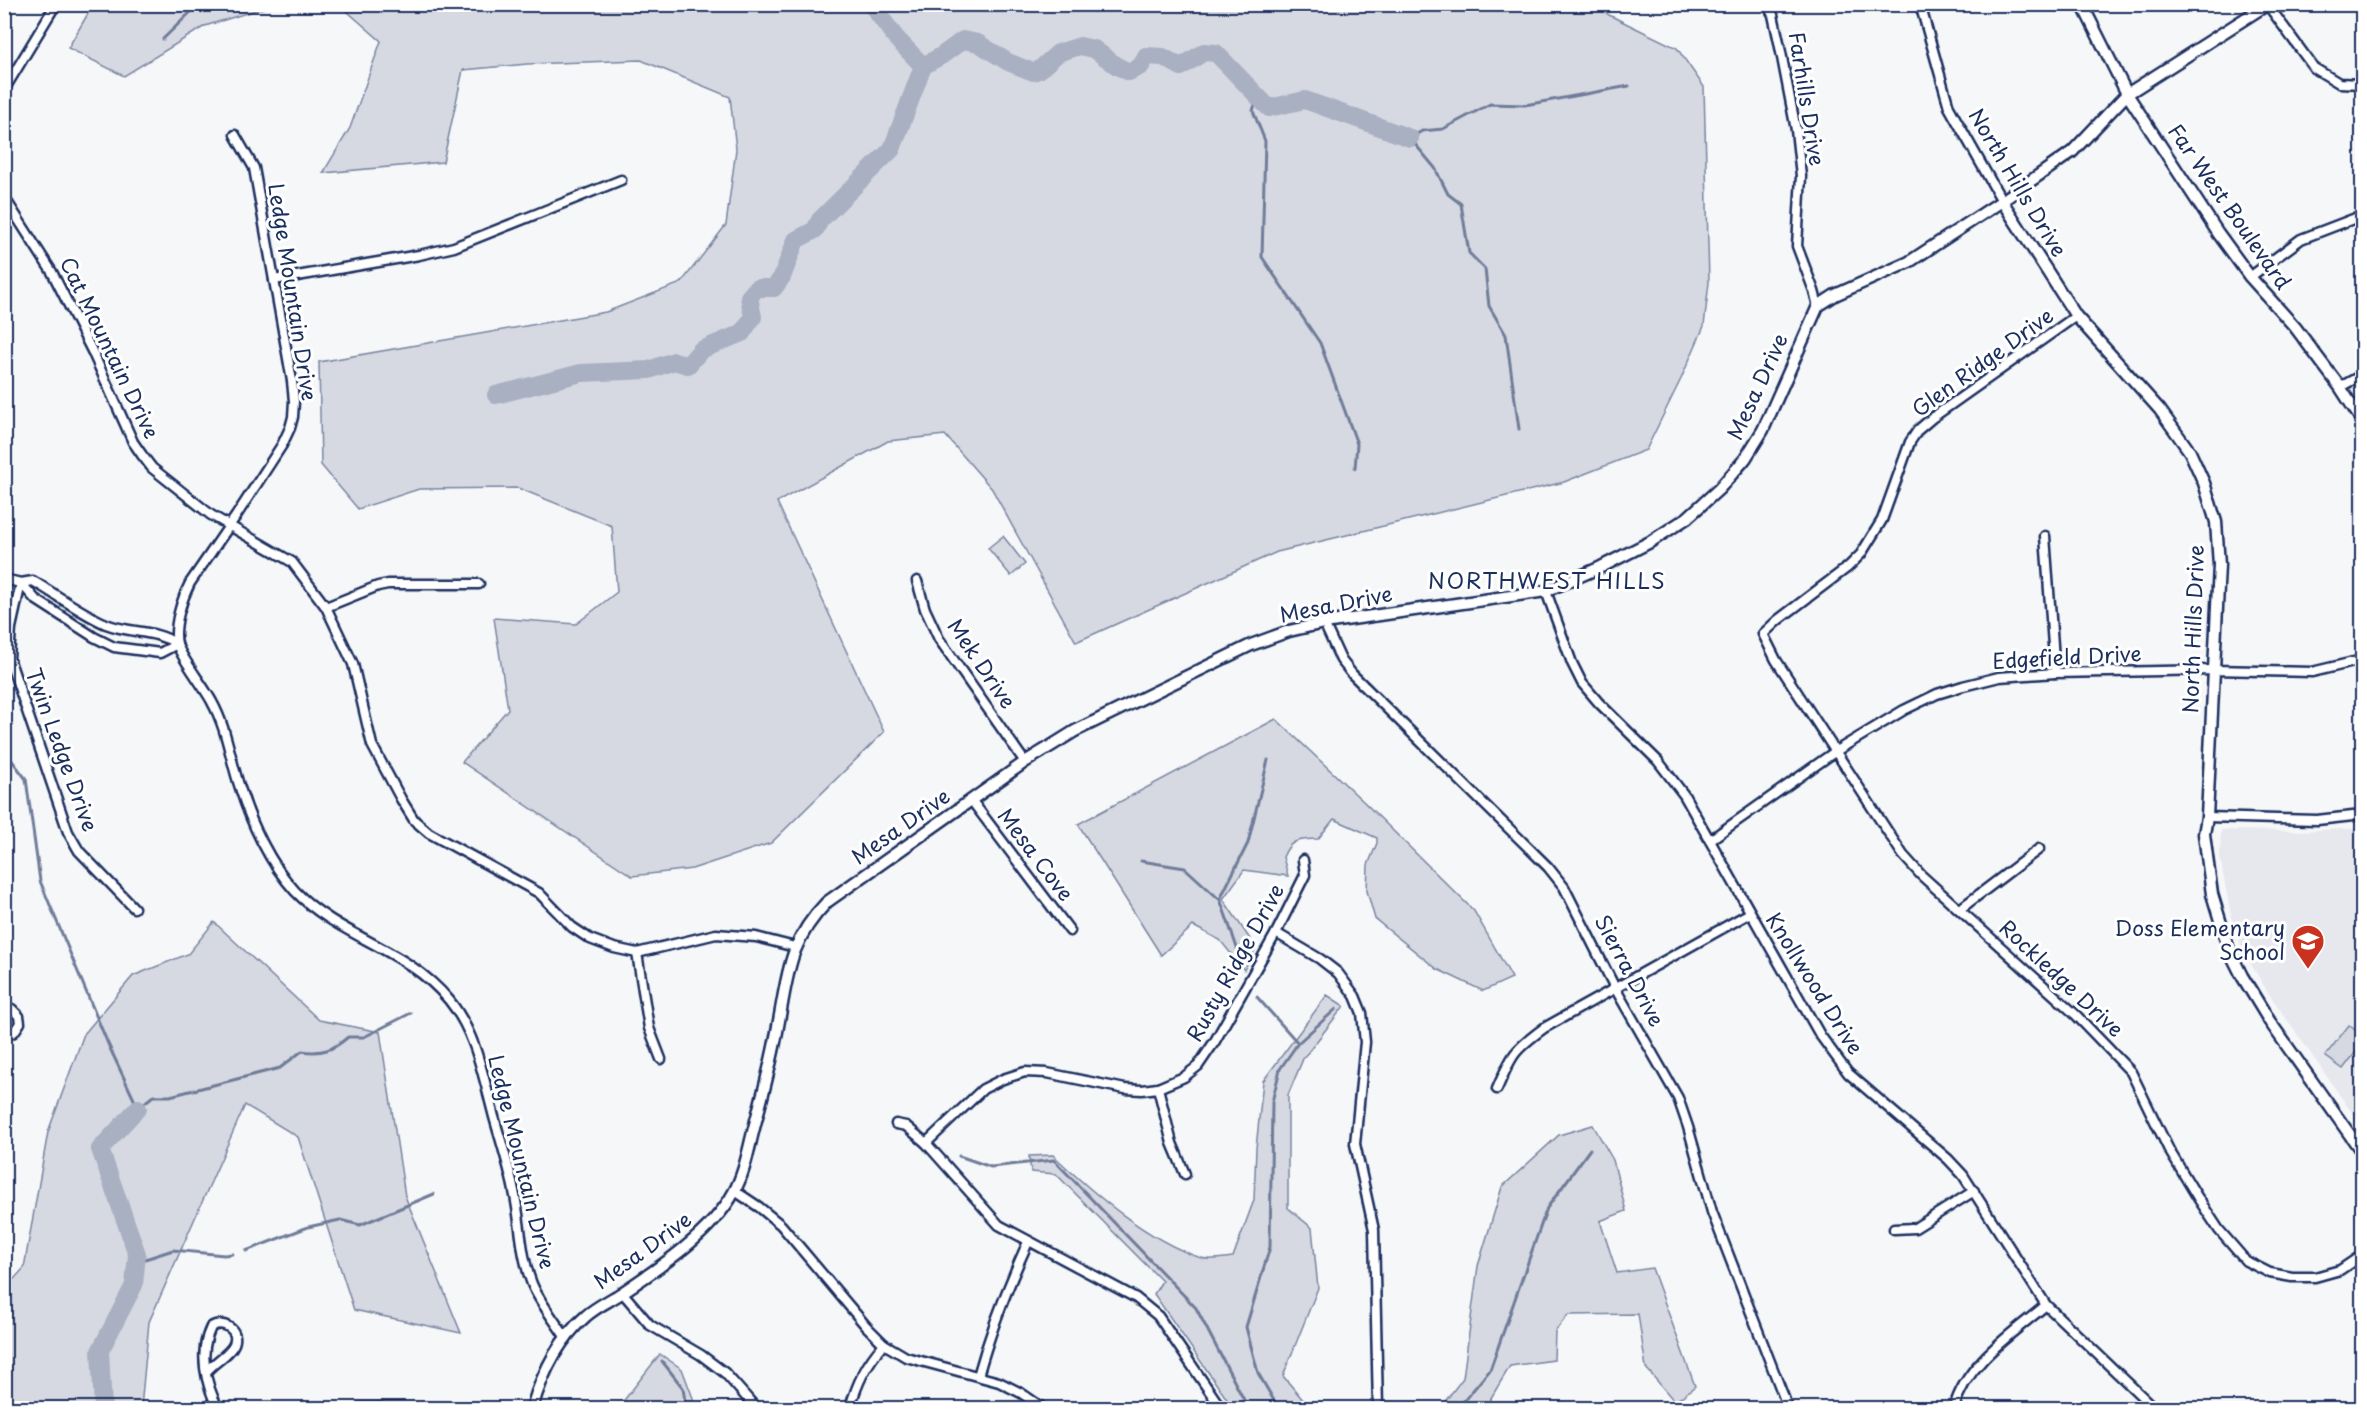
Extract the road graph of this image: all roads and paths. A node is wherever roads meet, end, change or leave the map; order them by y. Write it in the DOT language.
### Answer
graph roads {
  1 [pos="56,4"];
  2 [pos="1767,4"];
  3 [pos="1920,4"];
  4 [pos="2082,4"];
  5 [pos="2268,5"];
  6 [pos="2362,84"];
  7 [pos="4,90"];
  8 [pos="2127,94"];
  9 [pos="235,135"];
  10 [pos="621,180"];
  11 [pos="4,197"];
  12 [pos="2002,201"];
  13 [pos="2362,219"];
  14 [pos="2250,277"];
  15 [pos="274,280"];
  16 [pos="1818,306"];
  17 [pos="2076,316"];
  18 [pos="2362,375"];
  19 [pos="2340,387"];
  20 [pos="2362,421"];
  21 [pos="230,526"];
  22 [pos="2045,536"];
  23 [pos="4,579"];
  24 [pos="917,581"];
  25 [pos="21,583"];
  26 [pos="479,584"];
  27 [pos="1546,591"];
  28 [pos="326,606"];
  29 [pos="1324,623"];
  30 [pos="1763,634"];
  31 [pos="177,644"];
  32 [pos="2362,660"];
  33 [pos="2214,670"];
  34 [pos="2055,673"];
  35 [pos="1836,751"];
  36 [pos="1025,762"];
  37 [pos="972,801"];
  38 [pos="2362,815"];
  39 [pos="2206,817"];
  40 [pos="1710,840"];
  41 [pos="2039,849"];
  42 [pos="1303,860"];
  43 [pos="134,909"];
  44 [pos="1960,909"];
  45 [pos="1750,913"];
  46 [pos="1070,931"];
  47 [pos="1276,933"];
  48 [pos="795,947"];
  49 [pos="637,953"];
  50 [pos="1615,988"];
  51 [pos="4,1010"];
  52 [pos="4,1037"];
  53 [pos="661,1059"];
  54 [pos="1158,1088"];
  55 [pos="1497,1089"];
  56 [pos="896,1124"];
  57 [pos="926,1143"];
  58 [pos="2362,1152"];
  59 [pos="1185,1174"];
  60 [pos="735,1191"];
  61 [pos="1974,1191"];
  62 [pos="1894,1229"];
  63 [pos="1028,1242"];
  64 [pos="2362,1255"];
  65 [pos="622,1293"];
  66 [pos="2046,1305"];
  67 [pos="566,1338"];
  68 [pos="884,1344"];
  69 [pos="206,1372"];
  70 [pos="978,1376"];
  71 [pos="218,1408"];
  72 [pos="360,1408"];
  73 [pos="381,1408"];
  74 [pos="532,1408"];
  75 [pos="756,1408"];
  76 [pos="850,1408"];
  77 [pos="1043,1408"];
  78 [pos="1221,1408"];
  79 [pos="1378,1408"];
  80 [pos="1788,1408"];
  81 [pos="1954,1408"];
  82 [pos="2151,1408"];
  1 -- 7 [label="street"];
  2 -- 16 [label="street, Farhills Drive"];
  3 -- 12 [label="street, North Hills Drive"];
  4 -- 8 [label="street, Far West Boulevard"];
  5 -- 6 [label="street"];
  5 -- 8 [label="street"];
  8 -- 12 [label="street"];
  8 -- 14 [label="street, Far West Boulevard"];
  9 -- 15 [label="street, Ledge Mountain Drive"];
  10 -- 15 [label="street"];
  11 -- 21 [label="street, Cat Mountain Drive"];
  12 -- 16 [label="street"];
  12 -- 17 [label="street, North Hills Drive"];
  13 -- 14 [label="street"];
  14 -- 19 [label="street, Far West Boulevard"];
  15 -- 21 [label="street, Ledge Mountain Drive"];
  16 -- 27 [label="street, Mesa Drive"];
  17 -- 30 [label="street, Glen Ridge Drive"];
  17 -- 33 [label="street, North Hills Drive"];
  18 -- 19 [label="street"];
  19 -- 20 [label="street, Far West Boulevard"];
  21 -- 28 [label="street, Cat Mountain Drive"];
  21 -- 31 [label="street, Ledge Mountain Drive"];
  22 -- 34 [label="street"];
  23 -- 25 [label="street"];
  24 -- 36 [label="street, Mek Drive"];
  25 -- 31 [label="street"];
  25 -- 31 [label="street"];
  25 -- 43 [label="street, Twin Ledge Drive"];
  26 -- 28 [label="street"];
  27 -- 29 [label="street, Mesa Drive"];
  27 -- 40 [label="street, Knollwood Drive"];
  28 -- 49 [label="street, Cat Mountain Drive"];
  29 -- 36 [label="street, Mesa Drive"];
  29 -- 50 [label="street, Sierra Drive"];
  30 -- 35 [label="street, Rockledge Drive"];
  31 -- 67 [label="street, Ledge Mountain Drive"];
  32 -- 33 [label="street, Edgefield Drive"];
  33 -- 34 [label="street, Edgefield Drive"];
  33 -- 39 [label="street, North Hills Drive"];
  34 -- 35 [label="street, Edgefield Drive"];
  35 -- 40 [label="street, Edgefield Drive"];
  35 -- 44 [label="street, Rockledge Drive"];
  36 -- 37 [label="street, Mesa Drive"];
  37 -- 46 [label="street, Mesa Cove"];
  37 -- 48 [label="street, Mesa Drive"];
  38 -- 39 [label="street"];
  39 -- 58 [label="street, North Hills Drive"];
  40 -- 45 [label="street, Knollwood Drive"];
  41 -- 44 [label="street"];
  42 -- 47 [label="street, Rusty Ridge Drive"];
  44 -- 64 [label="street, Rockledge Drive"];
  45 -- 50 [label="street"];
  45 -- 61 [label="street, Knollwood Drive"];
  47 -- 54 [label="street, Rusty Ridge Drive"];
  47 -- 79 [label="street"];
  48 -- 49 [label="street, Cat Mountain Drive"];
  48 -- 60 [label="street, Mesa Drive"];
  49 -- 53 [label="street"];
  50 -- 55 [label="street"];
  50 -- 80 [label="street, Sierra Drive"];
  51 -- 52 [label="street"];
  54 -- 57 [label="street, Rusty Ridge Drive"];
  54 -- 59 [label="street"];
  56 -- 57 [label="street"];
  57 -- 63 [label="street"];
  60 -- 65 [label="street, Mesa Drive"];
  60 -- 68 [label="street"];
  61 -- 62 [label="street"];
  61 -- 66 [label="street, Knollwood Drive"];
  63 -- 70 [label="street"];
  63 -- 78 [label="street"];
  65 -- 67 [label="street, Mesa Drive"];
  65 -- 75 [label="street"];
  66 -- 81 [label="street"];
  66 -- 82 [label="street, Knollwood Drive"];
  67 -- 74 [label="street, Mesa Drive"];
  68 -- 70 [label="street"];
  68 -- 76 [label="street"];
  69 -- 69 [label="street"];
  69 -- 71 [label="street"];
  70 -- 77 [label="street"];
  72 -- 73 [label="street"];
}
